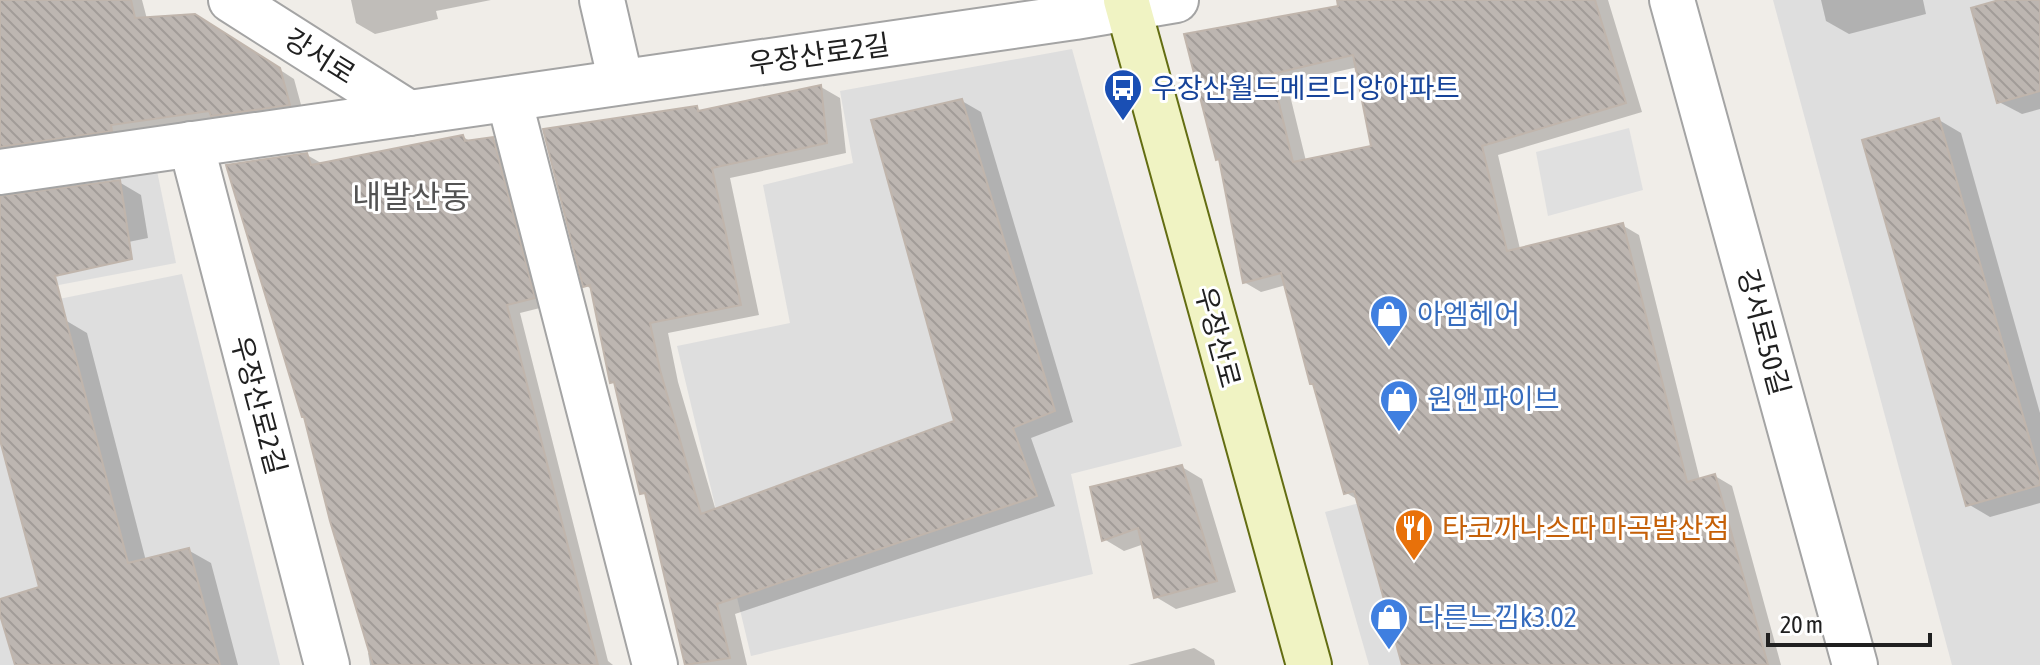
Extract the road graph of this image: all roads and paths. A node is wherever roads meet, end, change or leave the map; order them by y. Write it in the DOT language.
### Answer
graph roads {
  1 [pos="231,0"];
  2 [pos="602,0"];
  3 [pos="1176,0"];
  4 [pos="1672,0"];
  5 [pos="1127,5"];
  6 [pos="621,82"];
  7 [pos="509,99"];
  8 [pos="409,113"];
  9 [pos="191,144"];
  10 [pos="0,172"];
  11 [pos="327,665"];
  12 [pos="655,665"];
  13 [pos="1309,665"];
  14 [pos="1855,665"];
  1 -- 8 [label="street, 강서로"];
  2 -- 6 [label="street"];
  3 -- 5 [label="street"];
  4 -- 14 [label="street, 강서로50길"];
  5 -- 6 [label="street, 우장산로2길"];
  5 -- 13 [label="street, 우장산로"];
  6 -- 7 [label="street, 우장산로2길"];
  7 -- 8 [label="street, 우장산로2길"];
  7 -- 12 [label="street"];
  8 -- 9 [label="street, 우장산로2길"];
  9 -- 10 [label="street, 우장산로2길"];
  9 -- 11 [label="street, 우장산로2길"];
}
